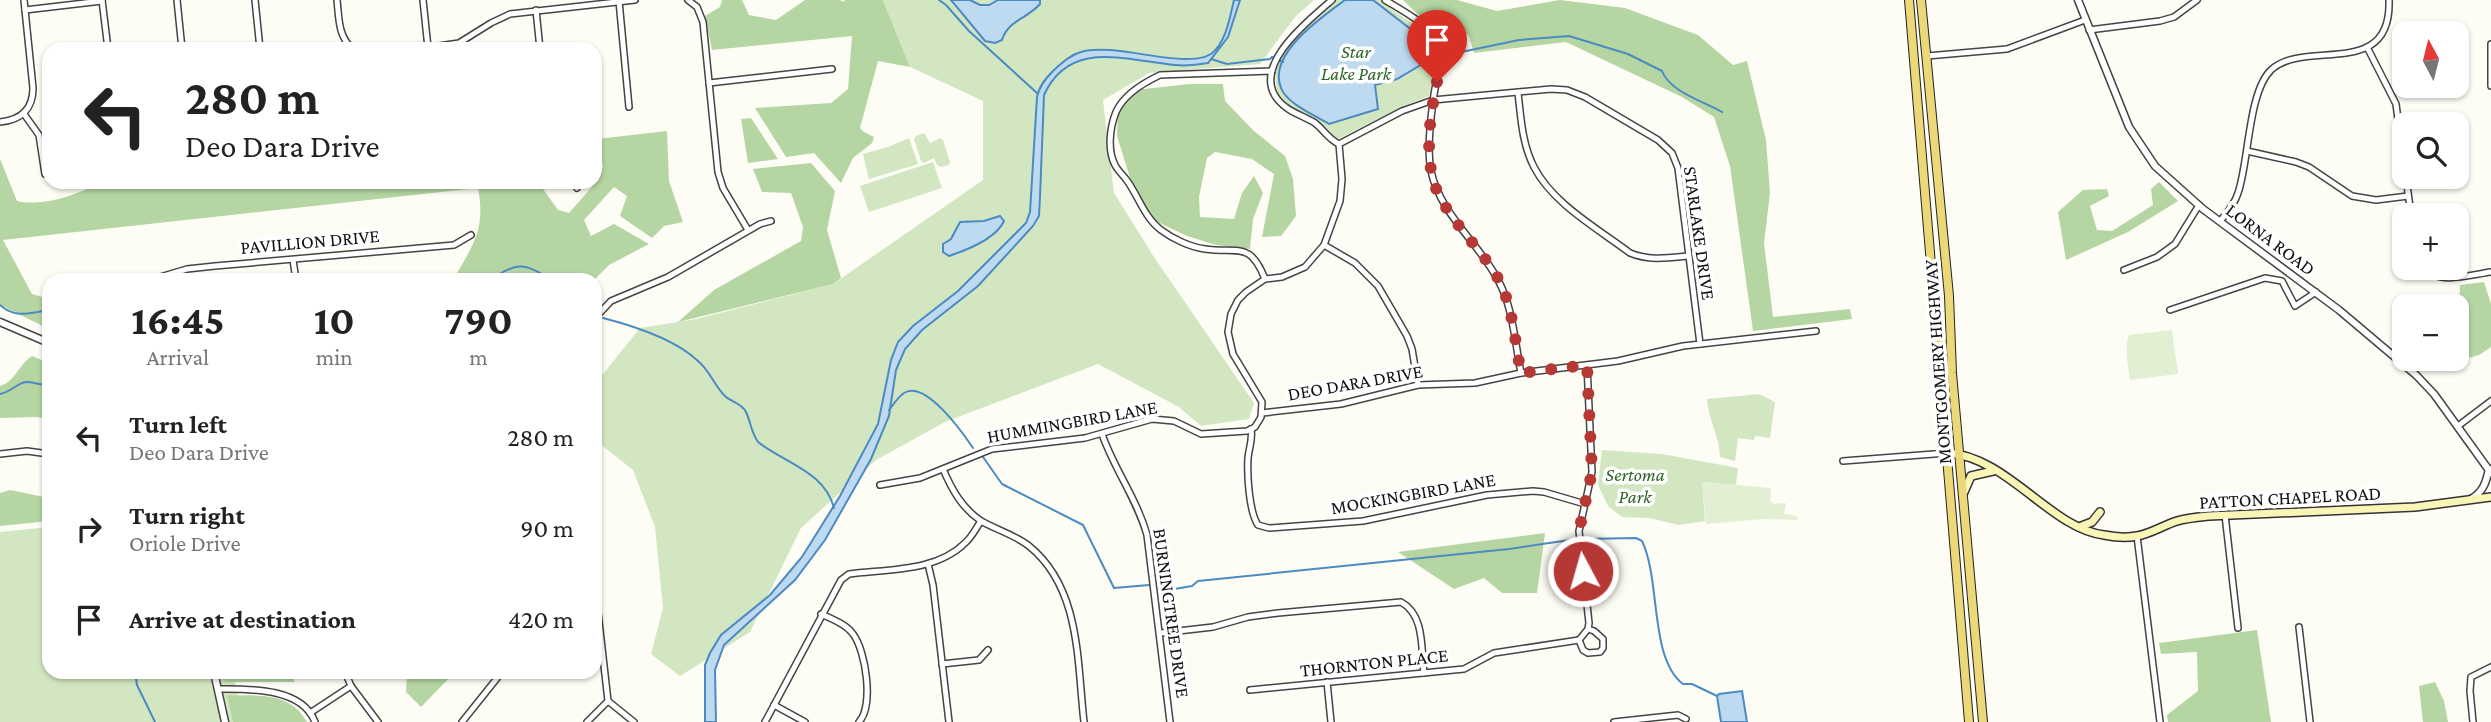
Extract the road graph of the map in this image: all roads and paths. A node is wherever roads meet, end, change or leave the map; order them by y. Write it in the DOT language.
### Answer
graph roads {
  1 [pos="24,0"];
  2 [pos="177,0"];
  3 [pos="255,0"];
  4 [pos="337,0"];
  5 [pos="423,0"];
  6 [pos="635,0"];
  7 [pos="688,0"];
  8 [pos="1332,0"];
  9 [pos="1385,0"];
  10 [pos="1909,0"];
  11 [pos="1921,0"];
  12 [pos="2078,0"];
  13 [pos="2197,0"];
  14 [pos="2389,0"];
  15 [pos="102,1"];
  16 [pos="619,1"];
  17 [pos="567,4"];
  18 [pos="25,10"];
  19 [pos="536,10"];
  20 [pos="2085,20"];
  21 [pos="2089,30"];
  22 [pos="107,42"];
  23 [pos="181,42"];
  24 [pos="259,42"];
  25 [pos="346,42"];
  26 [pos="427,42"];
  27 [pos="461,42"];
  28 [pos="539,42"];
  29 [pos="2491,44"];
  30 [pos="2367,47"];
  31 [pos="1927,56"];
  32 [pos="832,69"];
  33 [pos="1272,71"];
  34 [pos="709,83"];
  35 [pos="2491,84"];
  36 [pos="1518,93"];
  37 [pos="1433,100"];
  38 [pos="629,107"];
  39 [pos="2397,112"];
  40 [pos="24,114"];
  41 [pos="0,122"];
  42 [pos="1339,144"];
  43 [pos="2247,151"];
  44 [pos="42,154"];
  45 [pos="2407,189"];
  46 [pos="2408,196"];
  47 [pos="2409,203"];
  48 [pos="2199,205"];
  49 [pos="2221,220"];
  50 [pos="771,222"];
  51 [pos="748,230"];
  52 [pos="471,235"];
  53 [pos="1324,245"];
  54 [pos="1688,256"];
  55 [pos="293,260"];
  56 [pos="2124,270"];
  57 [pos="2491,272"];
  58 [pos="174,273"];
  59 [pos="295,273"];
  60 [pos="2469,275"];
  61 [pos="1265,279"];
  62 [pos="2316,292"];
  63 [pos="2169,310"];
  64 [pos="602,311"];
  65 [pos="0,322"];
  66 [pos="1816,331"];
  67 [pos="42,340"];
  68 [pos="1700,344"];
  69 [pos="1587,365"];
  70 [pos="1521,373"];
  71 [pos="1418,386"];
  72 [pos="2491,401"];
  73 [pos="1262,413"];
  74 [pos="2458,426"];
  75 [pos="1251,429"];
  76 [pos="1102,434"];
  77 [pos="42,453"];
  78 [pos="1947,453"];
  79 [pos="1958,453"];
  80 [pos="0,454"];
  81 [pos="1843,461"];
  82 [pos="943,469"];
  83 [pos="1997,471"];
  84 [pos="2490,471"];
  85 [pos="880,485"];
  86 [pos="1962,496"];
  87 [pos="2491,497"];
  88 [pos="2470,500"];
  89 [pos="1585,503"];
  90 [pos="2100,512"];
  91 [pos="2225,516"];
  92 [pos="981,520"];
  93 [pos="2078,527"];
  94 [pos="2137,537"];
  95 [pos="928,564"];
  96 [pos="821,614"];
  97 [pos="2298,627"];
  98 [pos="2238,628"];
  99 [pos="1588,629"];
  100 [pos="1161,633"];
  101 [pos="1578,640"];
  102 [pos="602,650"];
  103 [pos="988,650"];
  104 [pos="943,664"];
  105 [pos="2491,667"];
  106 [pos="1424,673"];
  107 [pos="216,679"];
  108 [pos="348,679"];
  109 [pos="496,679"];
  110 [pos="1327,682"];
  111 [pos="351,686"];
  112 [pos="218,689"];
  113 [pos="1250,690"];
  114 [pos="608,701"];
  115 [pos="775,705"];
  116 [pos="310,713"];
  117 [pos="1686,719"];
  118 [pos="1649,720"];
  119 [pos="225,722"];
  120 [pos="314,722"];
  121 [pos="379,722"];
  122 [pos="462,722"];
  123 [pos="587,722"];
  124 [pos="634,722"];
  125 [pos="765,722"];
  126 [pos="805,722"];
  127 [pos="859,722"];
  128 [pos="949,722"];
  129 [pos="1084,722"];
  130 [pos="1170,722"];
  131 [pos="1331,722"];
  132 [pos="1614,722"];
  133 [pos="1969,722"];
  134 [pos="1983,722"];
  135 [pos="2160,722"];
  136 [pos="2310,722"];
  137 [pos="2473,722"];
  1 -- 18 [label="street"];
  2 -- 23 [label="street"];
  3 -- 24 [label="street"];
  4 -- 25 [label="street"];
  5 -- 26 [label="street"];
  6 -- 16 [label="street"];
  7 -- 34 [label="street"];
  8 -- 33 [label="street"];
  9 -- 37 [label="street"];
  10 -- 78 [label="main road, MONTGOMERY HIGHWAY"];
  11 -- 31 [label="main road, MONTGOMERY HIGHWAY"];
  12 -- 20 [label="street, LORNA ROAD"];
  13 -- 21 [label="street"];
  14 -- 30 [label="street"];
  15 -- 18 [label="street"];
  15 -- 22 [label="street"];
  16 -- 17 [label="street"];
  16 -- 38 [label="street"];
  17 -- 19 [label="street"];
  18 -- 40 [label="street"];
  19 -- 27 [label="street"];
  19 -- 28 [label="street"];
  20 -- 21 [label="street, LORNA ROAD"];
  20 -- 31 [label="street"];
  21 -- 48 [label="street, LORNA ROAD"];
  29 -- 35 [label="street"];
  30 -- 39 [label="street"];
  30 -- 43 [label="street"];
  31 -- 79 [label="main road, MONTGOMERY HIGHWAY"];
  32 -- 34 [label="street"];
  33 -- 42 [label="street"];
  33 -- 61 [label="street"];
  34 -- 51 [label="street"];
  36 -- 37 [label="street, STARLAKE DRIVE"];
  36 -- 54 [label="street"];
  36 -- 54 [label="street, STARLAKE DRIVE"];
  37 -- 42 [label="street, STARLAKE DRIVE"];
  37 -- 70 [label="street"];
  40 -- 41 [label="street"];
  40 -- 44 [label="street"];
  42 -- 53 [label="street, DEO DARA DRIVE"];
  43 -- 46 [label="street"];
  43 -- 49 [label="street"];
  45 -- 46 [label="street"];
  46 -- 47 [label="street"];
  48 -- 49 [label="street, LORNA ROAD"];
  48 -- 56 [label="street"];
  49 -- 62 [label="street, LORNA ROAD"];
  50 -- 51 [label="street"];
  51 -- 64 [label="street"];
  52 -- 55 [label="street, PAVILLION DRIVE"];
  53 -- 61 [label="street, DEO DARA DRIVE"];
  53 -- 71 [label="street"];
  54 -- 68 [label="street, STARLAKE DRIVE"];
  55 -- 58 [label="street, PAVILLION DRIVE"];
  55 -- 59 [label="street"];
  57 -- 60 [label="street"];
  61 -- 73 [label="street, DEO DARA DRIVE"];
  62 -- 63 [label="street"];
  62 -- 74 [label="street, LORNA ROAD"];
  65 -- 67 [label="street"];
  66 -- 68 [label="street, DEO DARA DRIVE"];
  68 -- 69 [label="street, DEO DARA DRIVE"];
  69 -- 70 [label="street, DEO DARA DRIVE"];
  69 -- 89 [label="street"];
  70 -- 71 [label="street, DEO DARA DRIVE"];
  71 -- 73 [label="street, DEO DARA DRIVE"];
  72 -- 74 [label="street"];
  73 -- 75 [label="street"];
  74 -- 84 [label="street, LORNA ROAD"];
  75 -- 76 [label="street, HUMMINGBIRD LANE"];
  75 -- 89 [label="street, MOCKINGBIRD LANE"];
  76 -- 82 [label="street, HUMMINGBIRD LANE"];
  76 -- 100 [label="street, BURNINGTREE DRIVE"];
  77 -- 80 [label="street"];
  78 -- 79 [label="main road, PATTON CHAPEL ROAD"];
  78 -- 81 [label="street"];
  78 -- 133 [label="main road, MONTGOMERY HIGHWAY"];
  79 -- 83 [label="main road, PATTON CHAPEL ROAD"];
  79 -- 86 [label="main road, MONTGOMERY HIGHWAY"];
  82 -- 85 [label="street, HUMMINGBIRD LANE"];
  82 -- 92 [label="street"];
  83 -- 86 [label="main road"];
  83 -- 93 [label="main road, PATTON CHAPEL ROAD"];
  84 -- 88 [label="street"];
  86 -- 134 [label="main road, MONTGOMERY HIGHWAY"];
  87 -- 88 [label="main road, PATTON CHAPEL ROAD"];
  88 -- 91 [label="main road, PATTON CHAPEL ROAD"];
  89 -- 99 [label="street"];
  90 -- 93 [label="main road"];
  91 -- 94 [label="main road, PATTON CHAPEL ROAD"];
  91 -- 98 [label="street"];
  92 -- 95 [label="street"];
  92 -- 129 [label="street"];
  93 -- 94 [label="main road, PATTON CHAPEL ROAD"];
  94 -- 135 [label="street"];
  95 -- 96 [label="street"];
  95 -- 104 [label="street"];
  96 -- 115 [label="street"];
  96 -- 127 [label="street"];
  97 -- 136 [label="street"];
  99 -- 101 [label="street"];
  99 -- 101 [label="street"];
  100 -- 106 [label="street"];
  100 -- 130 [label="street, BURNINGTREE DRIVE"];
  101 -- 106 [label="street, THORNTON PLACE"];
  102 -- 114 [label="street"];
  103 -- 104 [label="street"];
  104 -- 128 [label="street"];
  105 -- 137 [label="street"];
  106 -- 110 [label="street, THORNTON PLACE"];
  107 -- 112 [label="street"];
  108 -- 111 [label="street"];
  109 -- 122 [label="street"];
  110 -- 113 [label="street, THORNTON PLACE"];
  110 -- 131 [label="street"];
  111 -- 116 [label="street"];
  111 -- 121 [label="street"];
  112 -- 116 [label="street"];
  112 -- 119 [label="street"];
  114 -- 123 [label="street"];
  114 -- 124 [label="street"];
  115 -- 125 [label="street"];
  115 -- 126 [label="street"];
  116 -- 120 [label="street"];
  117 -- 118 [label="street"];
  118 -- 132 [label="street"];
}
